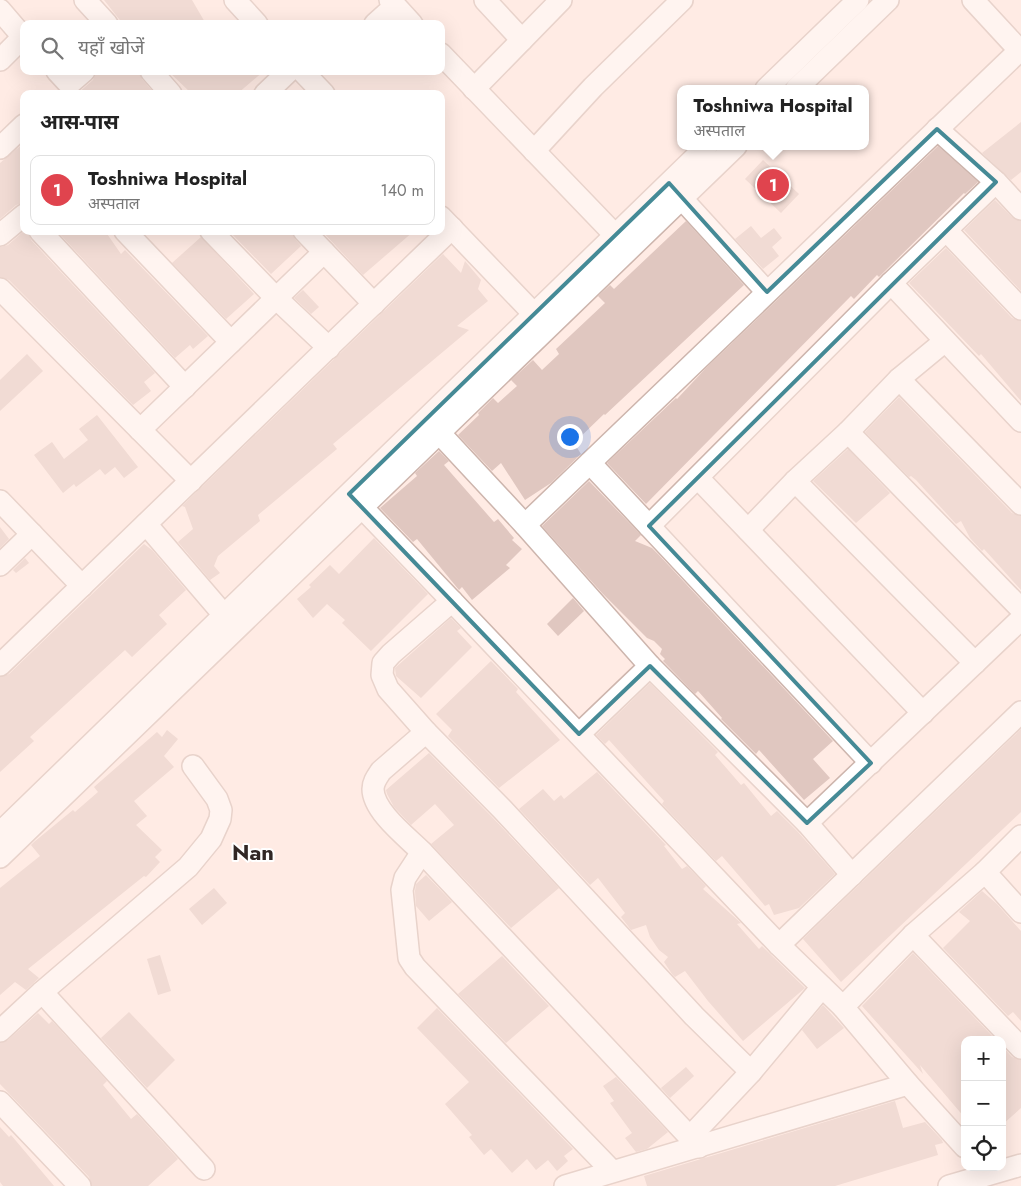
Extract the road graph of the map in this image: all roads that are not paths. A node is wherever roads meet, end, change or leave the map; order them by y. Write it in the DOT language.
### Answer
graph roads {
  1 [pos="85,0"];
  2 [pos="235,0"];
  3 [pos="485,0"];
  4 [pos="561,0"];
  5 [pos="682,0"];
  6 [pos="858,0"];
  7 [pos="888,0"];
  8 [pos="973,0"];
  9 [pos="392,3"];
  10 [pos="0,10"];
  11 [pos="103,20"];
  12 [pos="253,20"];
  13 [pos="378,20"];
  14 [pos="408,20"];
  15 [pos="20,32"];
  16 [pos="522,40"];
  17 [pos="20,41"];
  18 [pos="1020,51"];
  19 [pos="445,58"];
  20 [pos="0,60"];
  21 [pos="154,75"];
  22 [pos="285,75"];
  23 [pos="770,85"];
  24 [pos="800,85"];
  25 [pos="474,88"];
  26 [pos="165,90"];
  27 [pos="269,90"];
  28 [pos="20,130"];
  29 [pos="937,130"];
  30 [pos="0,148"];
  31 [pos="704,150"];
  32 [pos="731,150"];
  33 [pos="534,152"];
  34 [pos="996,182"];
  35 [pos="675,191"];
  36 [pos="1021,209"];
  37 [pos="20,218"];
  38 [pos="447,223"];
  39 [pos="946,230"];
  40 [pos="0,235"];
  41 [pos="44,235"];
  42 [pos="129,235"];
  43 [pos="215,235"];
  44 [pos="308,235"];
  45 [pos="436,235"];
  46 [pos="615,235"];
  47 [pos="324,252"];
  48 [pos="891,283"];
  49 [pos="0,289"];
  50 [pos="767,292"];
  51 [pos="276,298"];
  52 [pos="374,304"];
  53 [pos="1021,308"];
  54 [pos="534,314"];
  55 [pos="945,341"];
  56 [pos="231,342"];
  57 [pos="329,348"];
  58 [pos="899,379"];
  59 [pos="185,387"];
  60 [pos="1021,421"];
  61 [pos="433,426"];
  62 [pos="140,430"];
  63 [pos="848,432"];
  64 [pos="590,462"];
  65 [pos="698,478"];
  66 [pos="191,481"];
  67 [pos="795,481"];
  68 [pos="0,501"];
  69 [pos="356,501"];
  70 [pos="1021,504"];
  71 [pos="146,524"];
  72 [pos="525,525"];
  73 [pos="648,526"];
  74 [pos="748,530"];
  75 [pos="32,534"];
  76 [pos="0,564"];
  77 [pos="82,586"];
  78 [pos="452,600"];
  79 [pos="1021,610"];
  80 [pos="224,615"];
  81 [pos="1021,620"];
  82 [pos="975,663"];
  83 [pos="0,665"];
  84 [pos="650,666"];
  85 [pos="1021,712"];
  86 [pos="923,713"];
  87 [pos="426,732"];
  88 [pos="579,734"];
  89 [pos="871,763"];
  90 [pos="193,766"];
  91 [pos="807,823"];
  92 [pos="0,834"];
  93 [pos="1021,836"];
  94 [pos="422,852"];
  95 [pos="0,857"];
  96 [pos="985,872"];
  97 [pos="852,875"];
  98 [pos="1021,912"];
  99 [pos="914,935"];
  100 [pos="779,945"];
  101 [pos="822,987"];
  102 [pos="42,992"];
  103 [pos="843,1006"];
  104 [pos="0,1032"];
  105 [pos="1021,1048"];
  106 [pos="751,1072"];
  107 [pos="908,1084"];
  108 [pos="0,1102"];
  109 [pos="695,1142"];
  110 [pos="961,1143"];
  111 [pos="1021,1165"];
  112 [pos="1006,1168"];
  113 [pos="204,1169"];
  114 [pos="612,1171"];
  115 [pos="986,1171"];
  116 [pos="80,1186"];
  117 [pos="566,1186"];
  118 [pos="949,1186"];
  1 -- 11 [label="street"];
  2 -- 12 [label="street"];
  3 -- 16 [label="street"];
  4 -- 16 [label="street"];
  5 -- 33 [label="street"];
  6 -- 23 [label="street"];
  7 -- 24 [label="street"];
  8 -- 18 [label="street"];
  9 -- 13 [label="street"];
  9 -- 14 [label="street"];
  10 -- 15 [label="street"];
  16 -- 25 [label="street"];
  17 -- 20 [label="street"];
  18 -- 29 [label="street"];
  19 -- 25 [label="street"];
  21 -- 26 [label="street"];
  22 -- 27 [label="street"];
  25 -- 33 [label="street"];
  28 -- 30 [label="street"];
  29 -- 34 [label="street"];
  29 -- 50 [label="street"];
  31 -- 35 [label="street"];
  32 -- 35 [label="street"];
  33 -- 46 [label="street"];
  34 -- 36 [label="street"];
  34 -- 39 [label="street"];
  35 -- 46 [label="street"];
  35 -- 50 [label="street"];
  35 -- 61 [label="street"];
  37 -- 40 [label="street"];
  38 -- 54 [label="street"];
  39 -- 48 [label="street"];
  39 -- 53 [label="street"];
  41 -- 59 [label="street"];
  42 -- 56 [label="street"];
  43 -- 51 [label="street"];
  44 -- 47 [label="street"];
  45 -- 52 [label="street"];
  46 -- 54 [label="street"];
  47 -- 51 [label="street"];
  47 -- 52 [label="street"];
  48 -- 55 [label="street"];
  48 -- 65 [label="street"];
  49 -- 62 [label="street"];
  50 -- 64 [label="street"];
  51 -- 56 [label="street"];
  51 -- 57 [label="street"];
  52 -- 57 [label="street"];
  54 -- 61 [label="street"];
  55 -- 58 [label="street"];
  55 -- 60 [label="street"];
  56 -- 59 [label="street"];
  57 -- 66 [label="street"];
  58 -- 63 [label="street"];
  58 -- 70 [label="street"];
  59 -- 62 [label="street"];
  61 -- 69 [label="street"];
  61 -- 72 [label="street"];
  62 -- 66 [label="street"];
  63 -- 67 [label="street"];
  63 -- 79 [label="street"];
  64 -- 72 [label="street"];
  64 -- 73 [label="street"];
  65 -- 73 [label="street"];
  65 -- 74 [label="street"];
  66 -- 71 [label="street"];
  67 -- 74 [label="street"];
  67 -- 82 [label="street"];
  68 -- 75 [label="street"];
  69 -- 78 [label="street"];
  69 -- 80 [label="street"];
  69 -- 95 [label="street"];
  71 -- 77 [label="street"];
  71 -- 80 [label="street"];
  72 -- 84 [label="street"];
  73 -- 89 [label="street"];
  74 -- 86 [label="street"];
  75 -- 76 [label="street"];
  75 -- 77 [label="street"];
  77 -- 83 [label="street"];
  78 -- 87 [label="street"];
  78 -- 88 [label="street"];
  80 -- 92 [label="street"];
  81 -- 82 [label="street"];
  82 -- 86 [label="street"];
  84 -- 88 [label="street"];
  84 -- 91 [label="street"];
  85 -- 97 [label="street"];
  86 -- 89 [label="street"];
  87 -- 94 [label="street"];
  87 -- 106 [label="street"];
  88 -- 100 [label="street"];
  89 -- 91 [label="street"];
  90 -- 102 [label="street"];
  91 -- 97 [label="street"];
  93 -- 96 [label="street"];
  94 -- 109 [label="street"];
  94 -- 114 [label="street"];
  96 -- 98 [label="street"];
  96 -- 99 [label="street"];
  97 -- 100 [label="street"];
  99 -- 103 [label="street"];
  99 -- 105 [label="street"];
  100 -- 101 [label="street"];
  101 -- 103 [label="street"];
  101 -- 106 [label="street"];
  102 -- 104 [label="street"];
  102 -- 113 [label="street"];
  103 -- 107 [label="street"];
  106 -- 109 [label="street"];
  107 -- 109 [label="street"];
  107 -- 110 [label="street"];
  108 -- 116 [label="street"];
  109 -- 114 [label="street"];
  111 -- 112 [label="street"];
  114 -- 117 [label="street"];
  115 -- 118 [label="street"];
}
